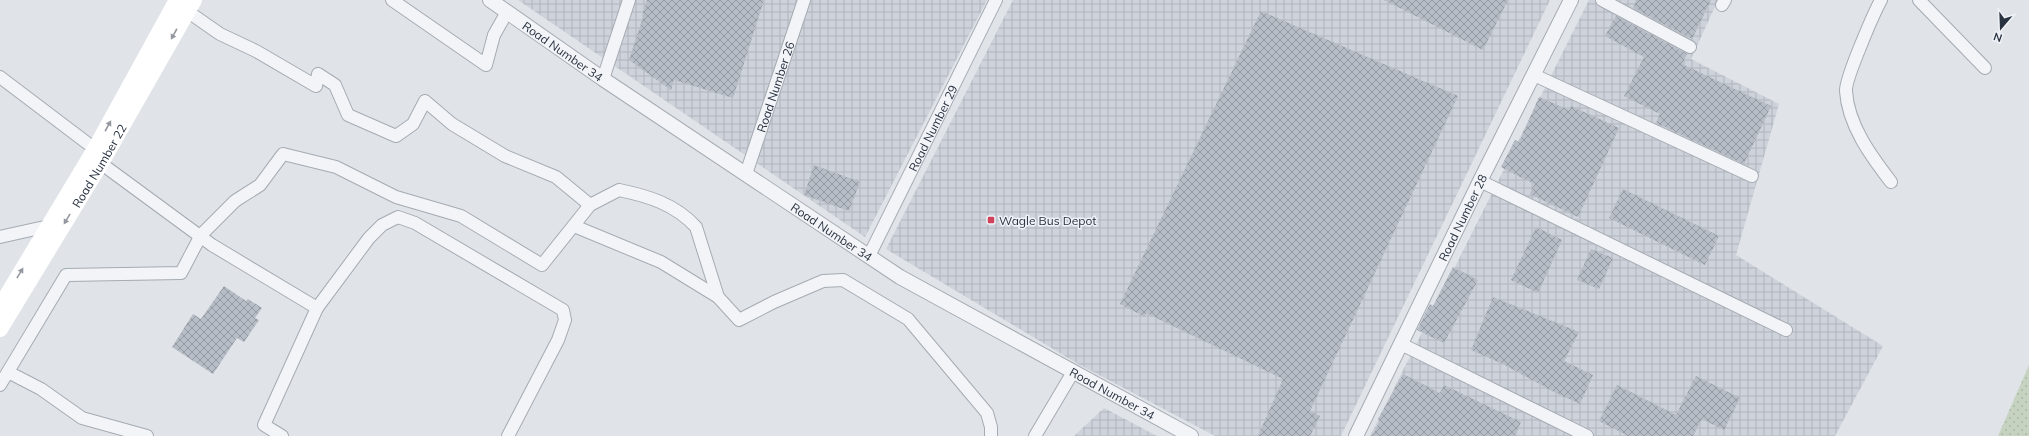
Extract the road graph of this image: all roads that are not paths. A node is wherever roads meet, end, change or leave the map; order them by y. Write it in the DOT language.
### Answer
graph roads {
  1 [pos="392,0"];
  2 [pos="490,0"];
  3 [pos="629,0"];
  4 [pos="804,0"];
  5 [pos="996,0"];
  6 [pos="1571,0"];
  7 [pos="1602,0"];
  8 [pos="1881,0"];
  9 [pos="1919,0"];
  10 [pos="186,4"];
  11 [pos="507,12"];
  12 [pos="1690,47"];
  13 [pos="1985,68"];
  14 [pos="1534,75"];
  15 [pos="0,77"];
  16 [pos="603,79"];
  17 [pos="96,156"];
  18 [pos="746,174"];
  19 [pos="1752,176"];
  20 [pos="1480,181"];
  21 [pos="1891,182"];
  22 [pos="590,205"];
  23 [pos="49,226"];
  24 [pos="574,226"];
  25 [pos="200,235"];
  26 [pos="0,237"];
  27 [pos="869,256"];
  28 [pos="718,297"];
  29 [pos="0,307"];
  30 [pos="317,308"];
  31 [pos="0,329"];
  32 [pos="1786,330"];
  33 [pos="1401,344"];
  34 [pos="8,372"];
  35 [pos="1073,372"];
  36 [pos="0,385"];
  37 [pos="147,436"];
  38 [pos="282,436"];
  39 [pos="508,436"];
  40 [pos="991,436"];
  41 [pos="1035,436"];
  42 [pos="1191,436"];
  43 [pos="1356,436"];
  44 [pos="1587,436"];
  1 -- 11 [label="street"];
  2 -- 11 [label="street, Road Number 34"];
  3 -- 16 [label="street"];
  4 -- 18 [label="street, Road Number 26"];
  5 -- 27 [label="street, Road Number 29"];
  6 -- 14 [label="street, Road Number 28"];
  7 -- 12 [label="street"];
  8 -- 21 [label="street"];
  9 -- 13 [label="street"];
  10 -- 17 [label="main road, Road Number 22"];
  10 -- 22 [label="street"];
  11 -- 16 [label="street, Road Number 34"];
  14 -- 19 [label="street"];
  14 -- 20 [label="street, Road Number 28"];
  15 -- 17 [label="street"];
  16 -- 18 [label="street, Road Number 34"];
  17 -- 23 [label="main road, Road Number 22"];
  17 -- 25 [label="street"];
  17 -- 31 [label="main road, Road Number 22, one-way"];
  18 -- 27 [label="street, Road Number 34"];
  20 -- 32 [label="street"];
  20 -- 33 [label="street, Road Number 28"];
  22 -- 24 [label="street"];
  22 -- 28 [label="street"];
  23 -- 26 [label="street"];
  29 -- 23 [label="main road, Road Number 22, one-way"];
  24 -- 25 [label="street"];
  24 -- 28 [label="street"];
  25 -- 30 [label="street"];
  25 -- 34 [label="street"];
  27 -- 35 [label="street, Road Number 34"];
  28 -- 40 [label="street"];
  30 -- 38 [label="street"];
  30 -- 39 [label="street"];
  33 -- 43 [label="street, Road Number 28"];
  33 -- 44 [label="street"];
  34 -- 36 [label="street"];
  34 -- 37 [label="street"];
  35 -- 41 [label="street"];
  35 -- 42 [label="street, Road Number 34"];
}
